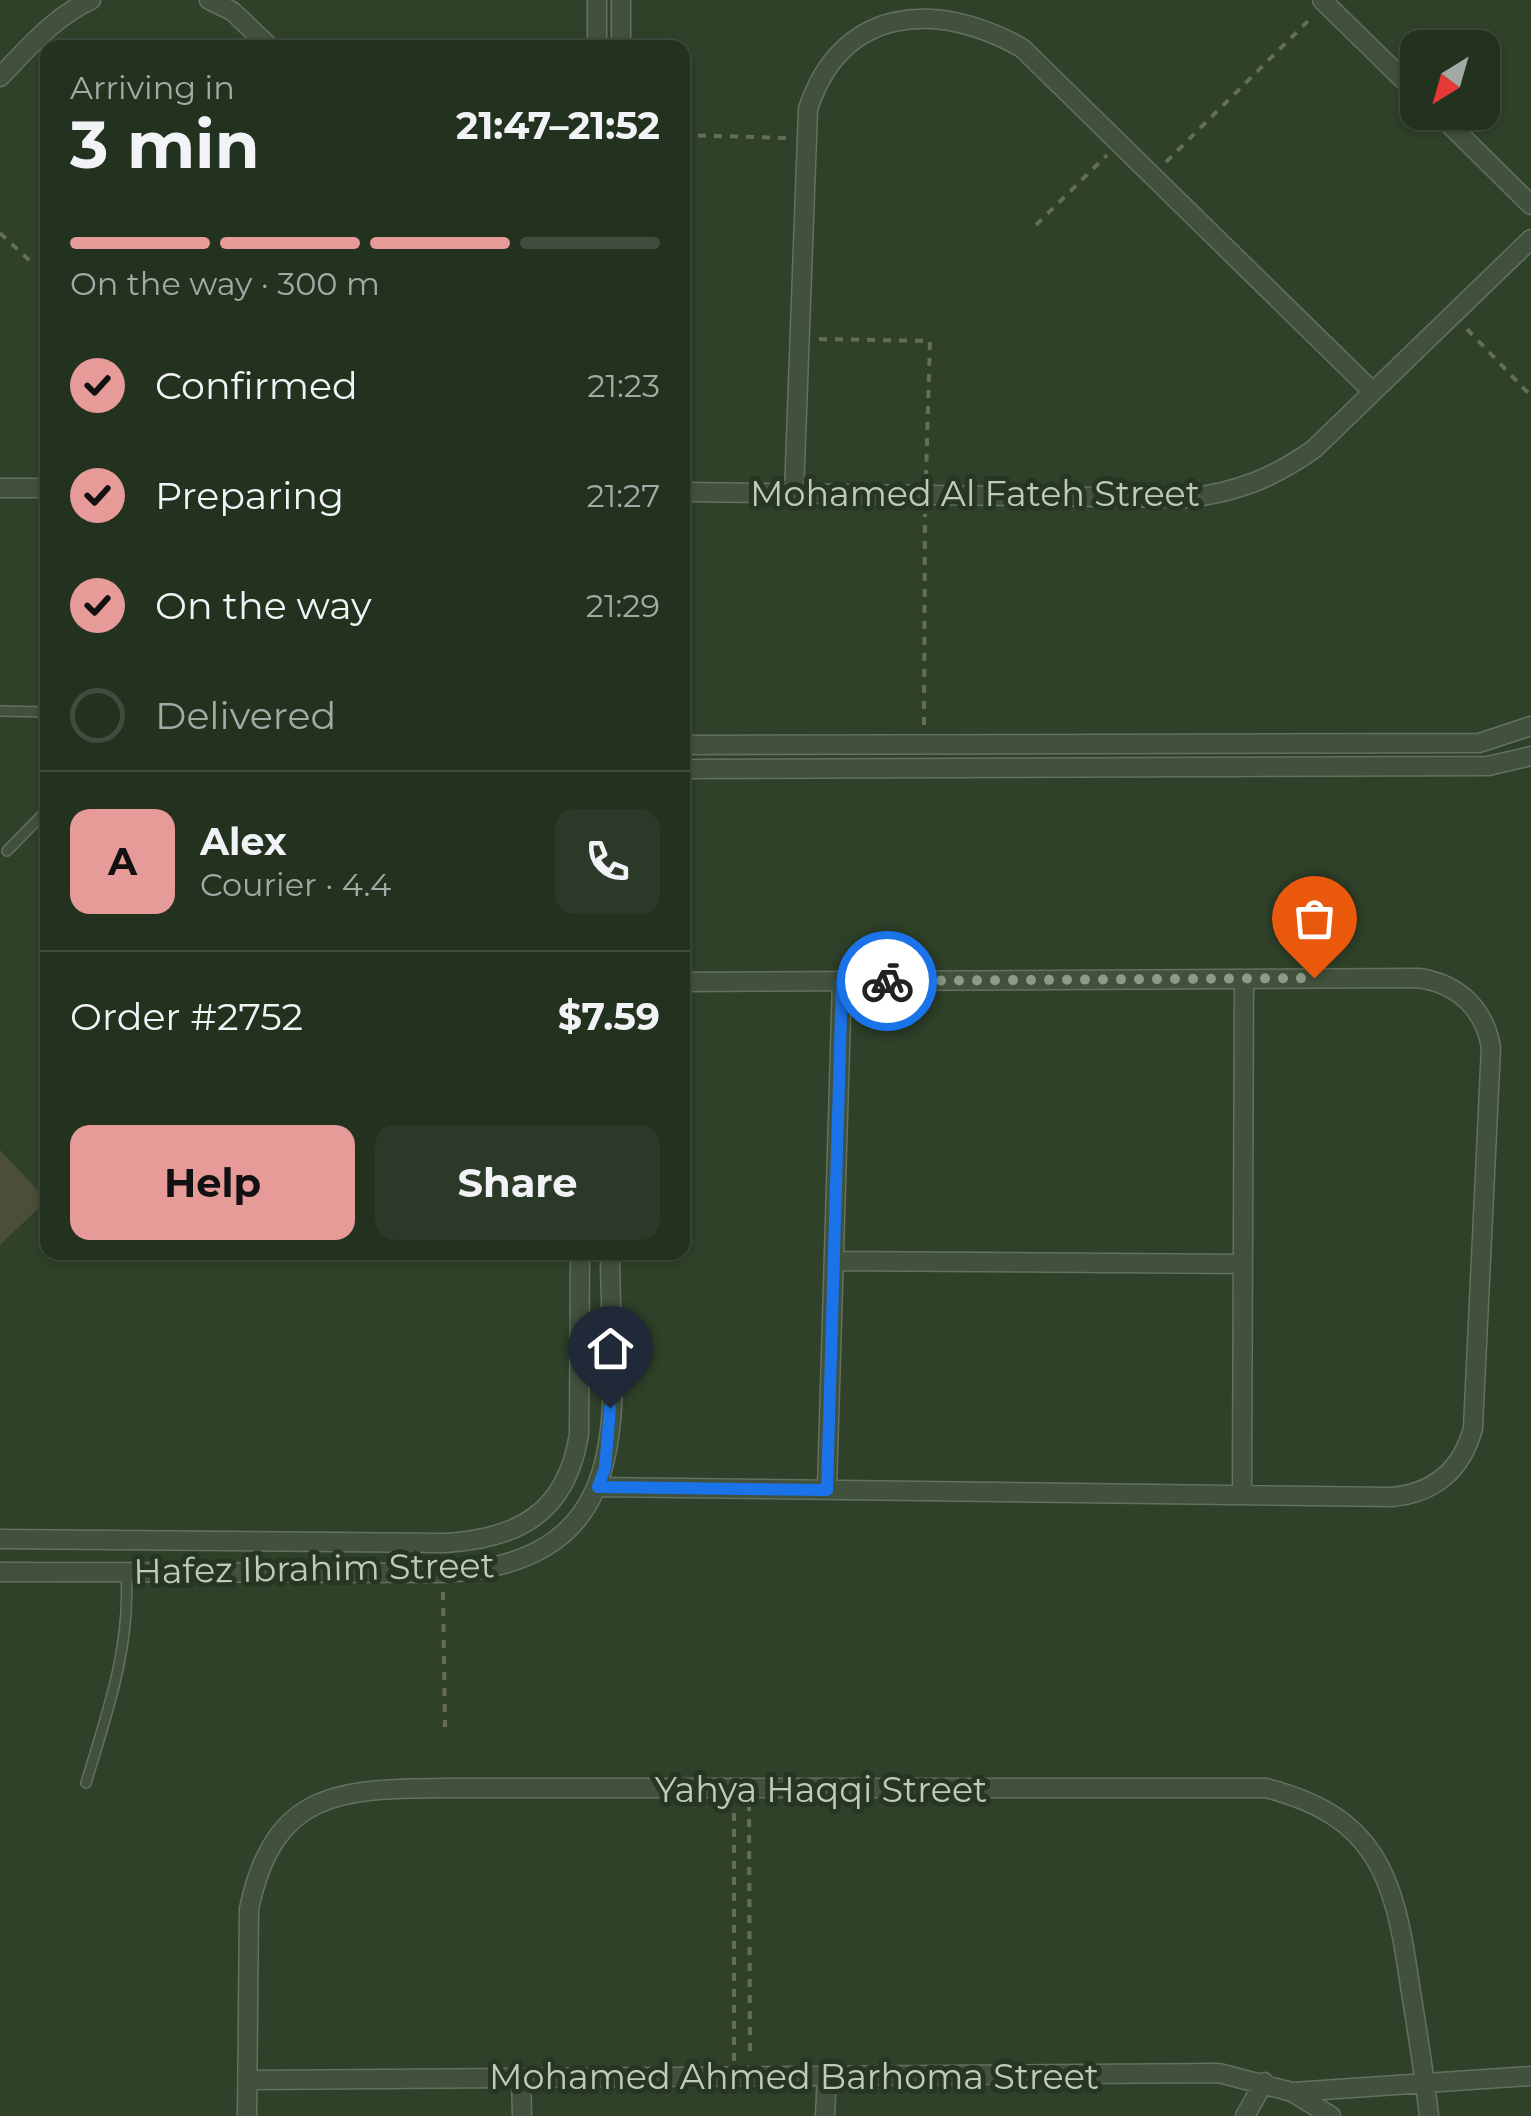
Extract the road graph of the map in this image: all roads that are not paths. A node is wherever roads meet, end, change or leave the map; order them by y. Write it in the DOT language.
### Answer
graph roads {
  1 [pos="91,0"];
  2 [pos="209,0"];
  3 [pos="597,0"];
  4 [pos="621,0"];
  5 [pos="1324,2"];
  6 [pos="263,40"];
  7 [pos="597,40"];
  8 [pos="621,40"];
  9 [pos="0,76"];
  10 [pos="1400,76"];
  11 [pos="1454,130"];
  12 [pos="1531,205"];
  13 [pos="1531,239"];
  14 [pos="1373,392"];
  15 [pos="0,488"];
  16 [pos="40,488"];
  17 [pos="690,492"];
  18 [pos="794,493"];
  19 [pos="0,711"];
  20 [pos="40,712"];
  21 [pos="1531,726"];
  22 [pos="1460,743"];
  23 [pos="690,746"];
  24 [pos="1531,756"];
  25 [pos="1460,766"];
  26 [pos="690,769"];
  27 [pos="40,818"];
  28 [pos="7,851"];
  29 [pos="1244,979"];
  30 [pos="842,981"];
  31 [pos="690,982"];
  32 [pos="580,1260"];
  33 [pos="610,1260"];
  34 [pos="834,1260"];
  35 [pos="1243,1264"];
  36 [pos="598,1487"];
  37 [pos="827,1490"];
  38 [pos="1242,1494"];
  39 [pos="0,1539"];
  40 [pos="310,1542"];
  41 [pos="0,1572"];
  42 [pos="126,1573"];
  43 [pos="312,1576"];
  44 [pos="86,1782"];
  45 [pos="827,2075"];
  46 [pos="1531,2076"];
  47 [pos="521,2078"];
  48 [pos="247,2080"];
  49 [pos="1264,2082"];
  50 [pos="1425,2083"];
  51 [pos="1292,2092"];
  52 [pos="247,2116"];
  53 [pos="522,2116"];
  54 [pos="825,2116"];
  55 [pos="1246,2116"];
  56 [pos="1331,2116"];
  57 [pos="1429,2116"];
  1 -- 9 [label="street"];
  2 -- 6 [label="street"];
  3 -- 7 [label="street"];
  4 -- 8 [label="street"];
  5 -- 10 [label="street"];
  11 -- 12 [label="street"];
  13 -- 14 [label="street, Mohamed Al Fateh Street"];
  14 -- 18 [label="street, Mohamed Al Fateh Street"];
  14 -- 18 [label="street"];
  15 -- 16 [label="street"];
  17 -- 18 [label="street, Mohamed Al Fateh Street"];
  19 -- 20 [label="lane"];
  21 -- 22 [label="street"];
  22 -- 23 [label="street"];
  22 -- 25 [label="street"];
  24 -- 25 [label="street"];
  25 -- 26 [label="street"];
  27 -- 28 [label="lane"];
  29 -- 30 [label="street"];
  29 -- 35 [label="street"];
  29 -- 38 [label="street"];
  30 -- 31 [label="street"];
  30 -- 34 [label="street"];
  32 -- 40 [label="street, Hafez Ibrahim Street"];
  33 -- 36 [label="street, Hafez Ibrahim Street"];
  34 -- 35 [label="street"];
  34 -- 37 [label="street"];
  35 -- 38 [label="street"];
  36 -- 37 [label="street"];
  36 -- 43 [label="street, Hafez Ibrahim Street"];
  37 -- 38 [label="street"];
  39 -- 40 [label="street, Hafez Ibrahim Street"];
  40 -- 43 [label="street"];
  41 -- 42 [label="street, Hafez Ibrahim Street"];
  42 -- 43 [label="street, Hafez Ibrahim Street"];
  42 -- 44 [label="lane"];
  45 -- 47 [label="street, Mohamed Ahmed Barhoma Street"];
  45 -- 49 [label="street, Mohamed Ahmed Barhoma Street"];
  45 -- 54 [label="street"];
  46 -- 50 [label="street"];
  47 -- 48 [label="street, Mohamed Ahmed Barhoma Street"];
  47 -- 53 [label="street"];
  48 -- 50 [label="street, Yahya Haqqi Street"];
  48 -- 52 [label="street, Yahya Haqqi Street"];
  49 -- 51 [label="street, Mohamed Ahmed Barhoma Street"];
  49 -- 55 [label="street"];
  50 -- 51 [label="street"];
  50 -- 57 [label="street, Yahya Haqqi Street"];
  51 -- 56 [label="street, Mohamed Ahmed Barhoma Street"];
}
